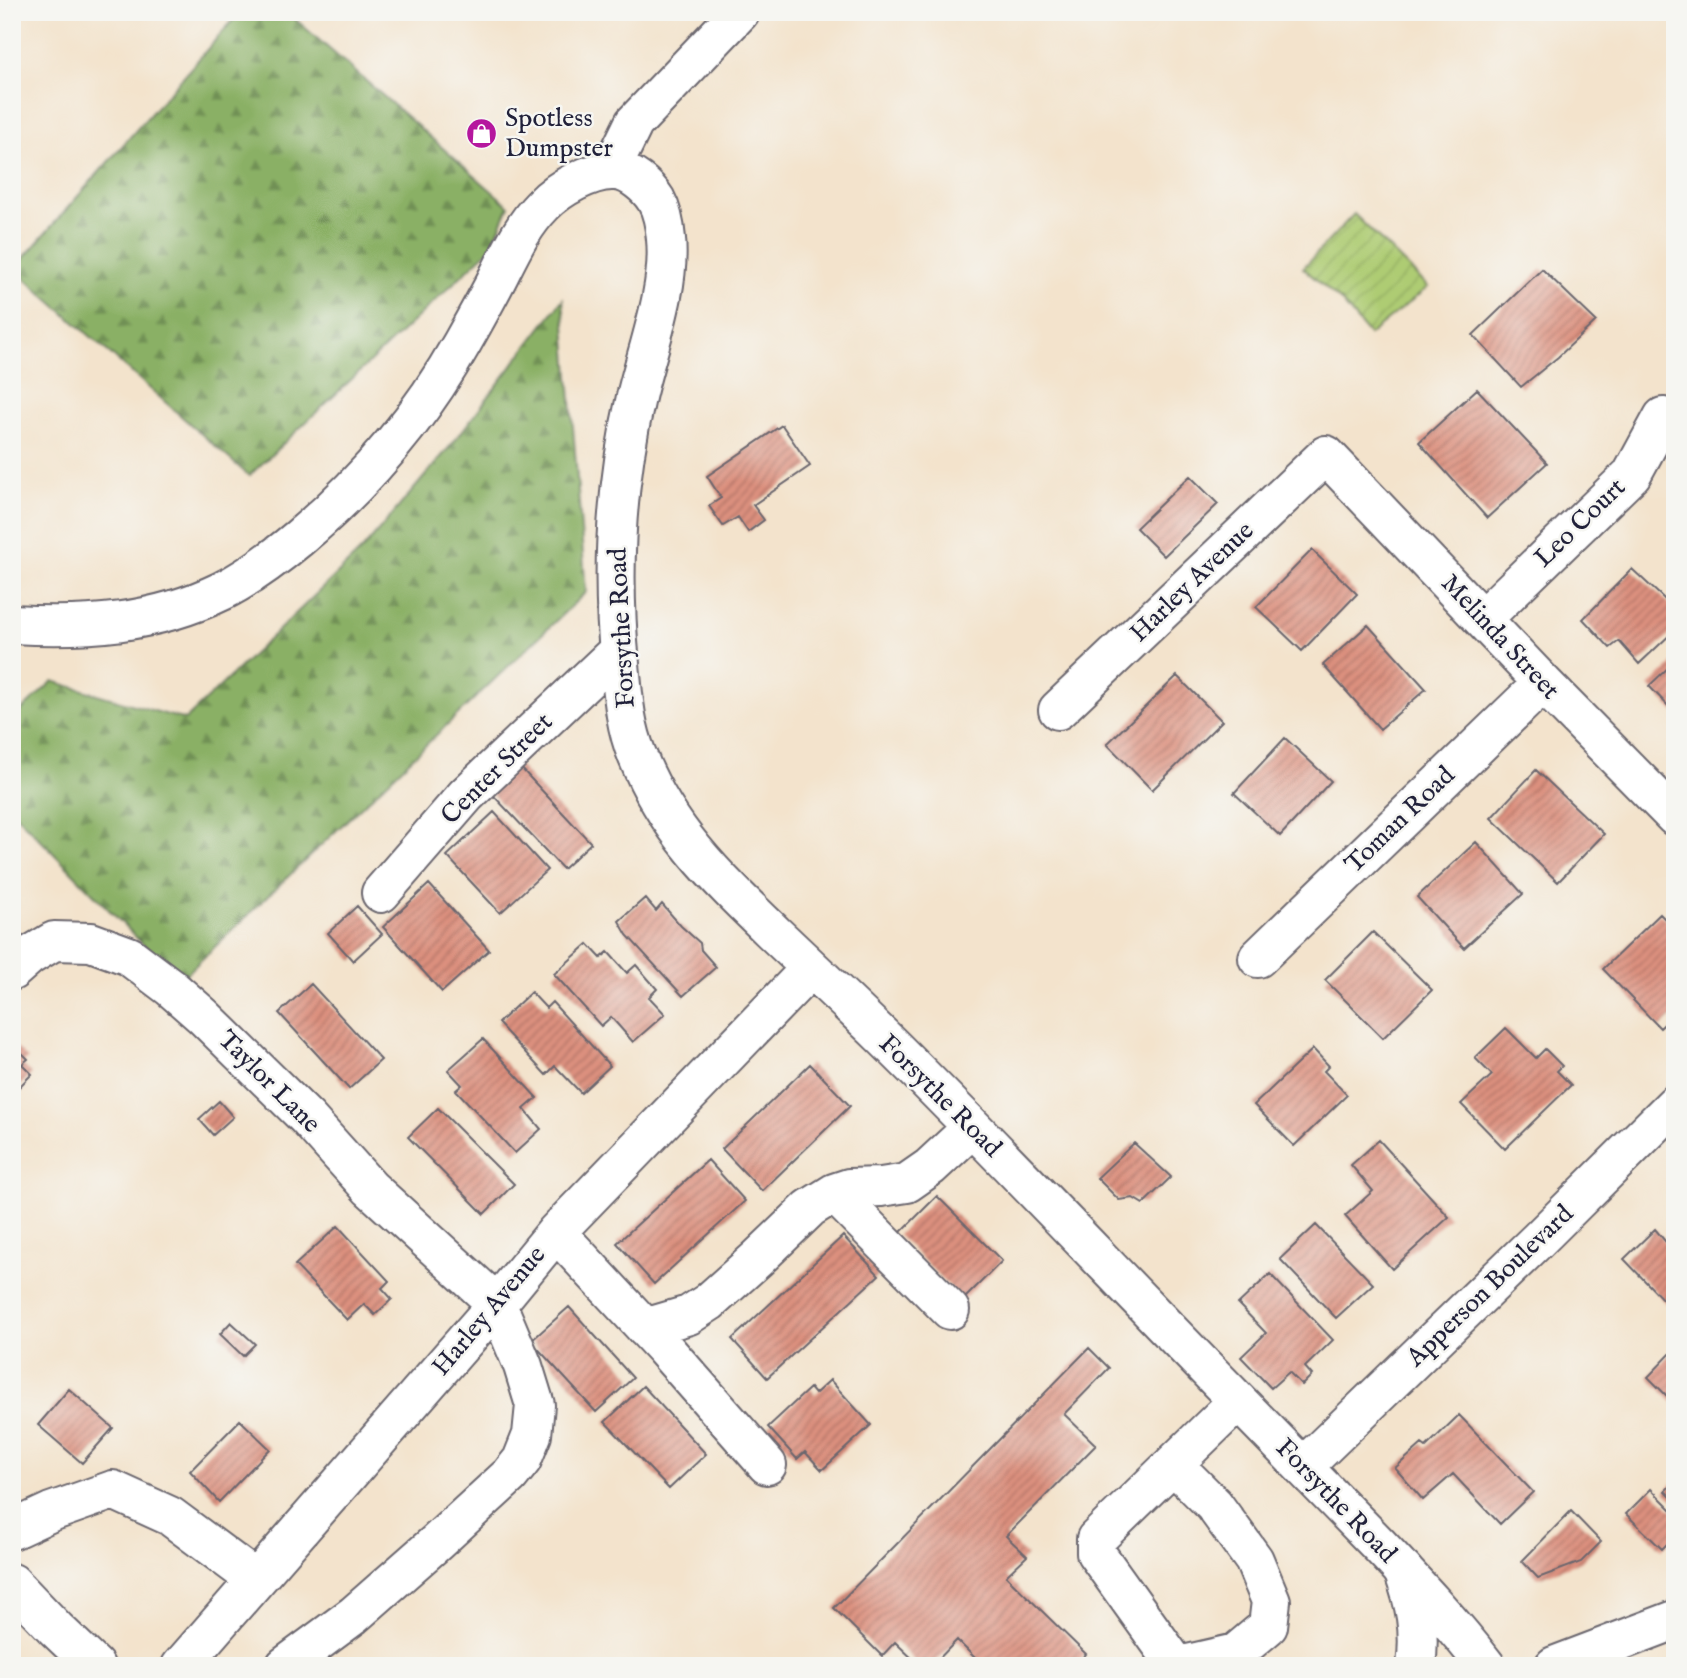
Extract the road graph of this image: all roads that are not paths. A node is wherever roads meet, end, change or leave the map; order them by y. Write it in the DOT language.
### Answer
graph roads {
  1 [pos="740,12"];
  2 [pos="611,170"];
  3 [pos="1663,417"];
  4 [pos="1326,455"];
  5 [pos="1483,618"];
  6 [pos="12,624"];
  7 [pos="618,651"];
  8 [pos="1543,682"];
  9 [pos="1058,710"];
  10 [pos="1675,817"];
  11 [pos="381,893"];
  12 [pos="1258,958"];
  13 [pos="811,968"];
  14 [pos="12,971"];
  15 [pos="1675,1104"];
  16 [pos="972,1128"];
  17 [pos="834,1193"];
  18 [pos="556,1232"];
  19 [pos="496,1304"];
  20 [pos="950,1310"];
  21 [pos="645,1328"];
  22 [pos="1238,1401"];
  23 [pos="1173,1464"];
  24 [pos="767,1465"];
  25 [pos="1303,1467"];
  26 [pos="12,1530"];
  27 [pos="1403,1570"];
  28 [pos="256,1580"];
  29 [pos="12,1583"];
  30 [pos="1675,1620"];
  31 [pos="96,1666"];
  32 [pos="181,1666"];
  33 [pos="285,1666"];
  34 [pos="1178,1666"];
  35 [pos="1416,1666"];
  36 [pos="1486,1666"];
  37 [pos="1554,1666"];
  1 -- 2 [label="street"];
  2 -- 6 [label="street"];
  2 -- 7 [label="street, Forsythe Road"];
  3 -- 5 [label="street, Leo Court"];
  4 -- 5 [label="street, Melinda Street"];
  4 -- 9 [label="street, Harley Avenue"];
  5 -- 8 [label="street, Melinda Street"];
  7 -- 11 [label="street, Center Street"];
  7 -- 13 [label="street, Forsythe Road"];
  8 -- 10 [label="street, Melinda Street"];
  8 -- 12 [label="street, Toman Road"];
  13 -- 16 [label="street, Forsythe Road"];
  13 -- 18 [label="street, Harley Avenue"];
  14 -- 19 [label="street, Taylor Lane"];
  15 -- 25 [label="street, Apperson Boulevard"];
  16 -- 17 [label="street"];
  16 -- 22 [label="street, Forsythe Road"];
  17 -- 20 [label="street"];
  17 -- 21 [label="street"];
  18 -- 19 [label="street, Harley Avenue"];
  18 -- 21 [label="street"];
  19 -- 28 [label="street, Harley Avenue"];
  19 -- 33 [label="street"];
  21 -- 24 [label="street"];
  22 -- 23 [label="street"];
  22 -- 25 [label="street, Forsythe Road"];
  23 -- 34 [label="street"];
  23 -- 34 [label="street"];
  25 -- 27 [label="street, Forsythe Road"];
  26 -- 28 [label="street"];
  27 -- 35 [label="street"];
  27 -- 36 [label="street, Forsythe Road"];
  28 -- 32 [label="street, Harley Avenue"];
  29 -- 31 [label="street"];
  30 -- 37 [label="street"];
}
